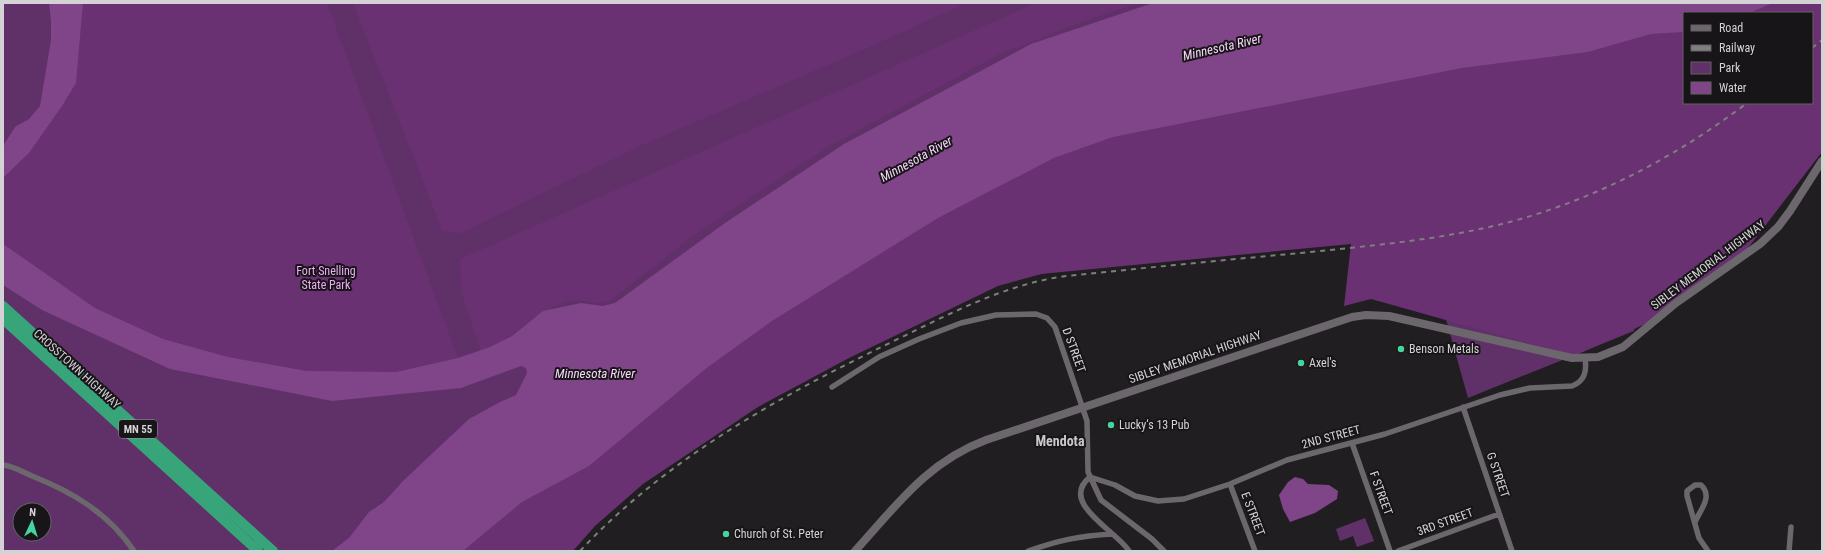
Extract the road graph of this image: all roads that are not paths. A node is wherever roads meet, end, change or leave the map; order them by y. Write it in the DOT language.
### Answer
graph roads {
  1 [pos="1822,161"];
  2 [pos="3,306"];
  3 [pos="3,319"];
  4 [pos="1585,358"];
  5 [pos="832,387"];
  6 [pos="1463,407"];
  7 [pos="1083,408"];
  8 [pos="1352,442"];
  9 [pos="3,465"];
  10 [pos="1090,477"];
  11 [pos="1230,484"];
  12 [pos="1499,514"];
  13 [pos="1695,522"];
  14 [pos="1792,527"];
  15 [pos="1112,534"];
  16 [pos="134,551"];
  17 [pos="258,551"];
  18 [pos="273,551"];
  19 [pos="855,551"];
  20 [pos="1028,551"];
  21 [pos="1129,551"];
  22 [pos="1164,551"];
  23 [pos="1256,551"];
  24 [pos="1390,551"];
  25 [pos="1398,551"];
  26 [pos="1512,551"];
  27 [pos="1708,551"];
  28 [pos="1789,551"];
  1 -- 4 [label="main road, SIBLEY MEMORIAL HIGHWAY"];
  2 -- 18 [label="highway, MN 55"];
  3 -- 17 [label="highway, CROSSTOWN HIGHWAY / MN 55"];
  4 -- 6 [label="street, 2ND STREET"];
  4 -- 7 [label="main road, SIBLEY MEMORIAL HIGHWAY"];
  5 -- 7 [label="street, D STREET"];
  6 -- 8 [label="street, 2ND STREET"];
  6 -- 12 [label="street, G STREET"];
  7 -- 10 [label="street, D STREET"];
  7 -- 19 [label="main road, SIBLEY MEMORIAL HIGHWAY"];
  8 -- 11 [label="street, 2ND STREET"];
  8 -- 24 [label="street, F STREET"];
  9 -- 16 [label="street"];
  10 -- 11 [label="street, 2ND STREET"];
  10 -- 15 [label="street"];
  10 -- 22 [label="street, D STREET"];
  11 -- 23 [label="street, E STREET"];
  12 -- 25 [label="street, 3RD STREET"];
  12 -- 26 [label="street, G STREET"];
  13 -- 13 [label="street"];
  13 -- 27 [label="street"];
  14 -- 28 [label="street"];
  15 -- 20 [label="street"];
  15 -- 21 [label="street"];
}
